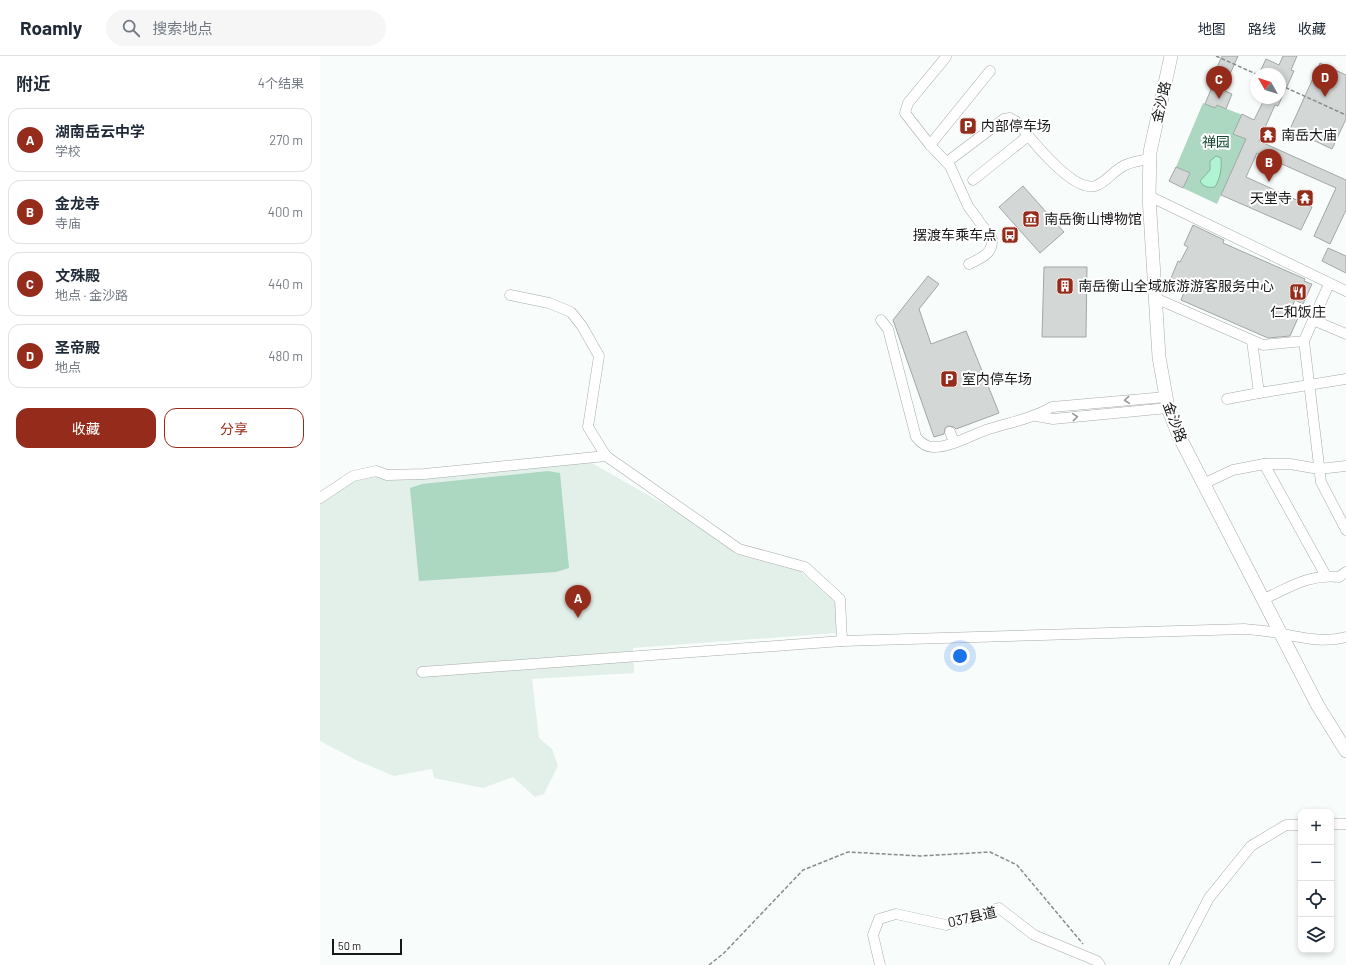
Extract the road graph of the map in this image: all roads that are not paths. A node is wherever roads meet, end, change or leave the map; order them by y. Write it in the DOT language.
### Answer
graph roads {
  1 [pos="1172,56"];
  2 [pos="946,57"];
  3 [pos="990,71"];
  4 [pos="1028,136"];
  5 [pos="930,145"];
  6 [pos="1149,159"];
  7 [pos="947,162"];
  8 [pos="973,180"];
  9 [pos="1149,196"];
  10 [pos="969,264"];
  11 [pos="1329,284"];
  12 [pos="1346,291"];
  13 [pos="510,295"];
  14 [pos="1155,298"];
  15 [pos="881,320"];
  16 [pos="1313,320"];
  17 [pos="1346,334"];
  18 [pos="1252,341"];
  19 [pos="1304,341"];
  20 [pos="1346,379"];
  21 [pos="1308,386"];
  22 [pos="1259,393"];
  23 [pos="1227,399"];
  24 [pos="1167,402"];
  25 [pos="950,432"];
  26 [pos="954,442"];
  27 [pos="606,456"];
  28 [pos="1264,464"];
  29 [pos="1346,466"];
  30 [pos="1319,469"];
  31 [pos="1203,484"];
  32 [pos="320,498"];
  33 [pos="1346,530"];
  34 [pos="1346,572"];
  35 [pos="1326,576"];
  36 [pos="1264,599"];
  37 [pos="1281,633"];
  38 [pos="1346,637"];
  39 [pos="842,641"];
  40 [pos="422,672"];
  41 [pos="1346,751"];
  42 [pos="1334,824"];
  43 [pos="1346,824"];
  44 [pos="1298,825"];
  45 [pos="880,965"];
  46 [pos="1100,965"];
  47 [pos="1174,965"];
  1 -- 6 [label="main road, 金沙路"];
  2 -- 5 [label="street"];
  3 -- 5 [label="street"];
  4 -- 6 [label="street"];
  4 -- 7 [label="street"];
  4 -- 8 [label="street"];
  5 -- 7 [label="street"];
  6 -- 9 [label="main road, 金沙路"];
  7 -- 10 [label="street"];
  9 -- 11 [label="street"];
  9 -- 14 [label="main road, 金沙路"];
  11 -- 12 [label="street"];
  11 -- 16 [label="street"];
  13 -- 27 [label="street"];
  14 -- 18 [label="street"];
  14 -- 24 [label="main road, 金沙路"];
  15 -- 26 [label="street"];
  16 -- 17 [label="street"];
  16 -- 19 [label="street"];
  18 -- 19 [label="street"];
  18 -- 22 [label="street"];
  19 -- 21 [label="street"];
  20 -- 21 [label="street"];
  21 -- 22 [label="street"];
  21 -- 30 [label="street"];
  22 -- 23 [label="street"];
  24 -- 26 [label="street"];
  24 -- 31 [label="main road, 金沙路"];
  25 -- 26 [label="street"];
  27 -- 32 [label="street"];
  27 -- 39 [label="street"];
  28 -- 30 [label="street"];
  28 -- 31 [label="street"];
  28 -- 35 [label="street"];
  29 -- 30 [label="street"];
  30 -- 33 [label="street"];
  31 -- 36 [label="main road, 金沙路"];
  34 -- 35 [label="street"];
  35 -- 36 [label="street"];
  36 -- 37 [label="main road, 金沙路"];
  37 -- 38 [label="street"];
  37 -- 39 [label="street"];
  37 -- 41 [label="main road, 金沙路"];
  39 -- 40 [label="street"];
  42 -- 43 [label="street"];
  44 -- 47 [label="street"];
  45 -- 46 [label="street, 037县道"];
}
